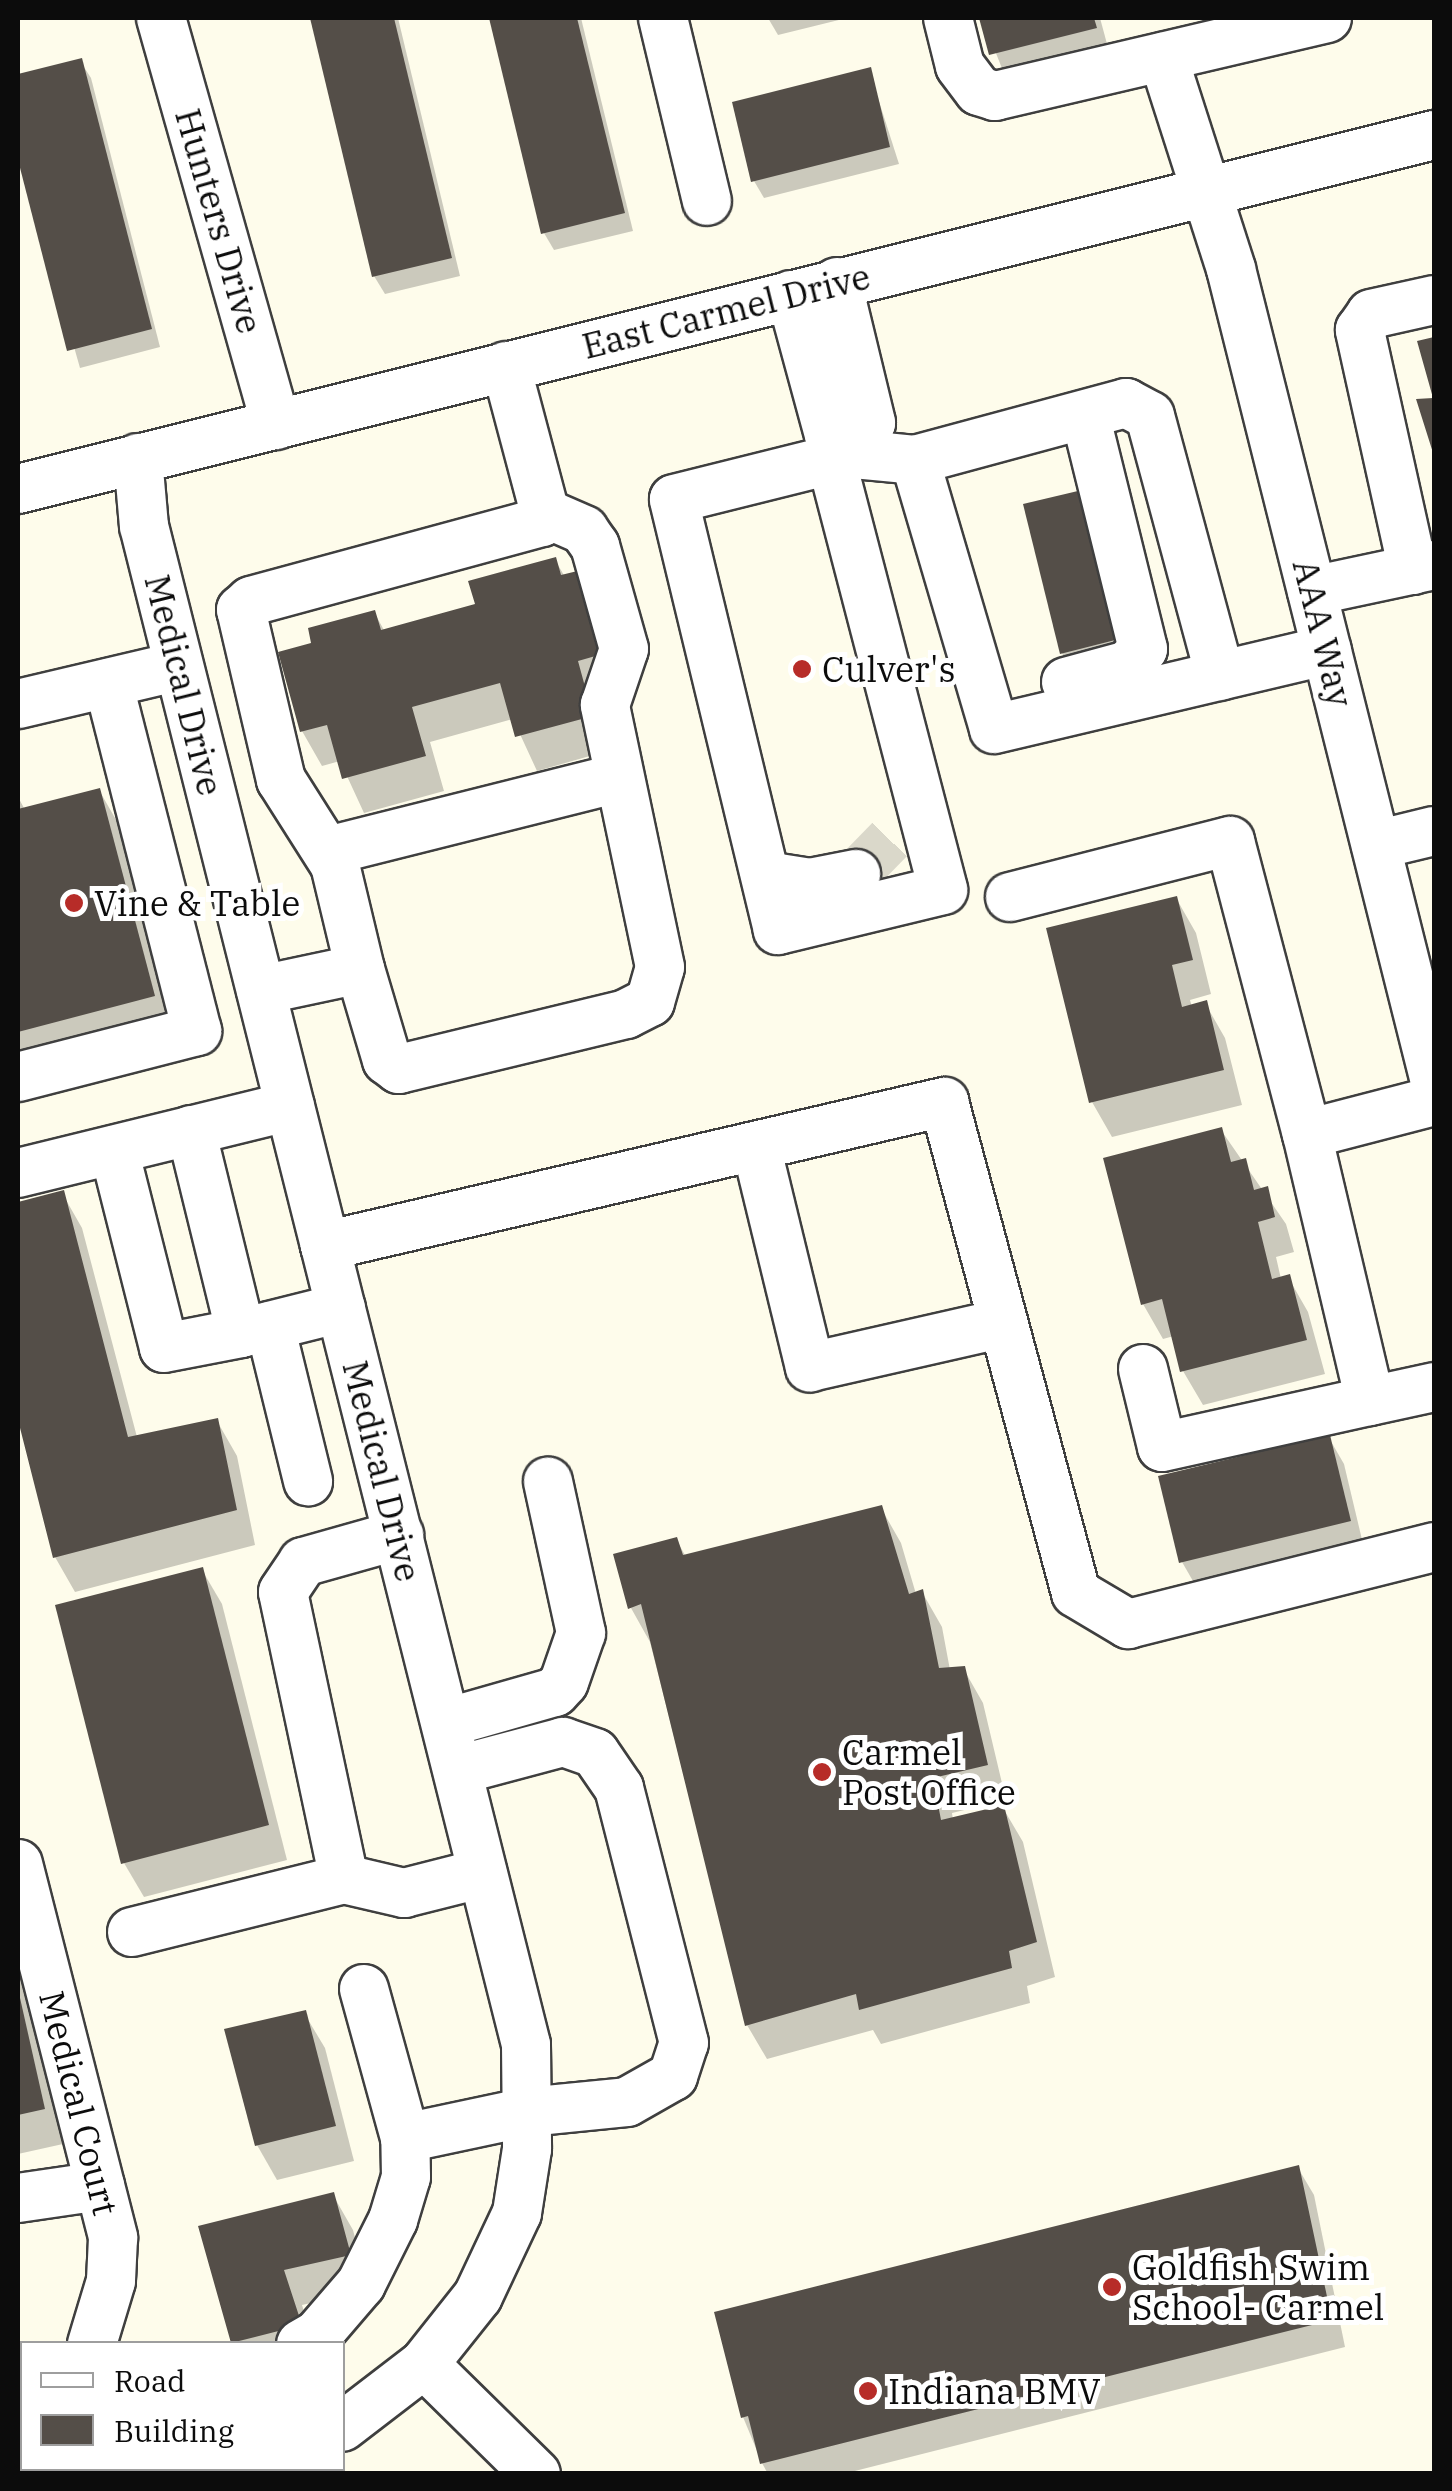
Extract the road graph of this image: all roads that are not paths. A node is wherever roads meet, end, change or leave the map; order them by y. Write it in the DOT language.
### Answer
graph roads {
  1 [pos="161,18"];
  2 [pos="663,18"];
  3 [pos="948,18"];
  4 [pos="1327,18"];
  5 [pos="1163,56"];
  6 [pos="1434,134"];
  7 [pos="1208,190"];
  8 [pos="707,201"];
  9 [pos="837,282"];
  10 [pos="791,294"];
  11 [pos="1434,300"];
  12 [pos="506,366"];
  13 [pos="1086,414"];
  14 [pos="276,425"];
  15 [pos="842,456"];
  16 [pos="138,458"];
  17 [pos="915,460"];
  18 [pos="18,489"];
  19 [pos="545,514"];
  20 [pos="1427,567"];
  21 [pos="1312,591"];
  22 [pos="866,594"];
  23 [pos="250,601"];
  24 [pos="174,644"];
  25 [pos="1327,650"];
  26 [pos="1220,676"];
  27 [pos="108,683"];
  28 [pos="18,704"];
  29 [pos="986,704"];
  30 [pos="618,778"];
  31 [pos="1434,831"];
  32 [pos="891,838"];
  33 [pos="1376,844"];
  34 [pos="328,851"];
  35 [pos="856,874"];
  36 [pos="766,876"];
  37 [pos="1010,897"];
  38 [pos="360,969"];
  39 [pos="260,990"];
  40 [pos="18,1078"];
  41 [pos="1434,1078"];
  42 [pos="1434,1101"];
  43 [pos="290,1106"];
  44 [pos="191,1130"];
  45 [pos="1306,1134"];
  46 [pos="756,1146"];
  47 [pos="114,1150"];
  48 [pos="18,1173"];
  49 [pos="325,1246"];
  50 [pos="341,1308"];
  51 [pos="1003,1323"];
  52 [pos="256,1330"];
  53 [pos="1143,1370"];
  54 [pos="1434,1387"];
  55 [pos="1370,1401"];
  56 [pos="308,1480"];
  57 [pos="548,1482"];
  58 [pos="398,1535"];
  59 [pos="1434,1547"];
  60 [pos="446,1723"];
  61 [pos="458,1770"];
  62 [pos="18,1864"];
  63 [pos="484,1873"];
  64 [pos="344,1879"];
  65 [pos="132,1932"];
  66 [pos="364,1989"];
  67 [pos="526,2112"];
  68 [pos="405,2138"];
  69 [pos="100,2186"];
  70 [pos="18,2198"];
  71 [pos="93,2341"];
  72 [pos="305,2341"];
  73 [pos="424,2364"];
  74 [pos="345,2425"];
  75 [pos="536,2474"];
  1 -- 14 [label="street, Hunters Drive"];
  2 -- 8 [label="street"];
  3 -- 5 [label="street"];
  4 -- 5 [label="street"];
  5 -- 7 [label="street, AAA Way"];
  6 -- 7 [label="street, East Carmel Drive"];
  7 -- 9 [label="street, East Carmel Drive"];
  7 -- 21 [label="street, AAA Way"];
  9 -- 10 [label="street, East Carmel Drive"];
  9 -- 15 [label="street"];
  10 -- 12 [label="street, East Carmel Drive"];
  10 -- 15 [label="street"];
  11 -- 20 [label="street"];
  12 -- 14 [label="street, East Carmel Drive"];
  12 -- 19 [label="street"];
  13 -- 17 [label="street"];
  13 -- 26 [label="street"];
  13 -- 29 [label="street"];
  14 -- 16 [label="street, East Carmel Drive"];
  15 -- 17 [label="street"];
  15 -- 22 [label="street"];
  15 -- 36 [label="street"];
  16 -- 18 [label="street, East Carmel Drive"];
  16 -- 24 [label="street, Medical Drive"];
  17 -- 29 [label="street"];
  19 -- 23 [label="street"];
  19 -- 30 [label="street"];
  20 -- 21 [label="street"];
  21 -- 25 [label="street, AAA Way"];
  22 -- 32 [label="street"];
  22 -- 36 [label="street"];
  23 -- 24 [label="street"];
  23 -- 34 [label="street"];
  24 -- 27 [label="street"];
  24 -- 39 [label="street, Medical Drive"];
  25 -- 26 [label="street"];
  25 -- 33 [label="street, AAA Way"];
  26 -- 29 [label="street"];
  27 -- 28 [label="street"];
  27 -- 40 [label="street"];
  30 -- 34 [label="street"];
  30 -- 38 [label="street"];
  31 -- 33 [label="street"];
  33 -- 41 [label="street, AAA Way"];
  34 -- 38 [label="street"];
  35 -- 36 [label="street"];
  37 -- 45 [label="street"];
  38 -- 39 [label="street"];
  39 -- 43 [label="street, Medical Drive"];
  42 -- 45 [label="street"];
  43 -- 44 [label="street"];
  43 -- 49 [label="street, Medical Drive"];
  44 -- 47 [label="street"];
  44 -- 52 [label="street"];
  45 -- 55 [label="street"];
  46 -- 49 [label="street"];
  46 -- 51 [label="street"];
  46 -- 51 [label="street"];
  47 -- 48 [label="street"];
  47 -- 52 [label="street"];
  49 -- 50 [label="street, Medical Drive"];
  50 -- 52 [label="street"];
  50 -- 58 [label="street, Medical Drive"];
  51 -- 59 [label="street"];
  52 -- 56 [label="street"];
  53 -- 55 [label="street"];
  54 -- 55 [label="street"];
  57 -- 60 [label="street"];
  58 -- 60 [label="street, Medical Drive"];
  58 -- 64 [label="street"];
  60 -- 61 [label="street, Medical Drive"];
  61 -- 63 [label="street, Medical Drive"];
  61 -- 67 [label="street"];
  62 -- 69 [label="street, Medical Court"];
  63 -- 64 [label="street"];
  63 -- 67 [label="street, Medical Drive"];
  64 -- 65 [label="street"];
  66 -- 68 [label="street"];
  67 -- 68 [label="street"];
  67 -- 73 [label="street, Medical Drive"];
  68 -- 72 [label="street"];
  69 -- 70 [label="street"];
  69 -- 71 [label="street, Medical Court"];
  73 -- 74 [label="street, Medical Drive"];
  73 -- 75 [label="street"];
}
